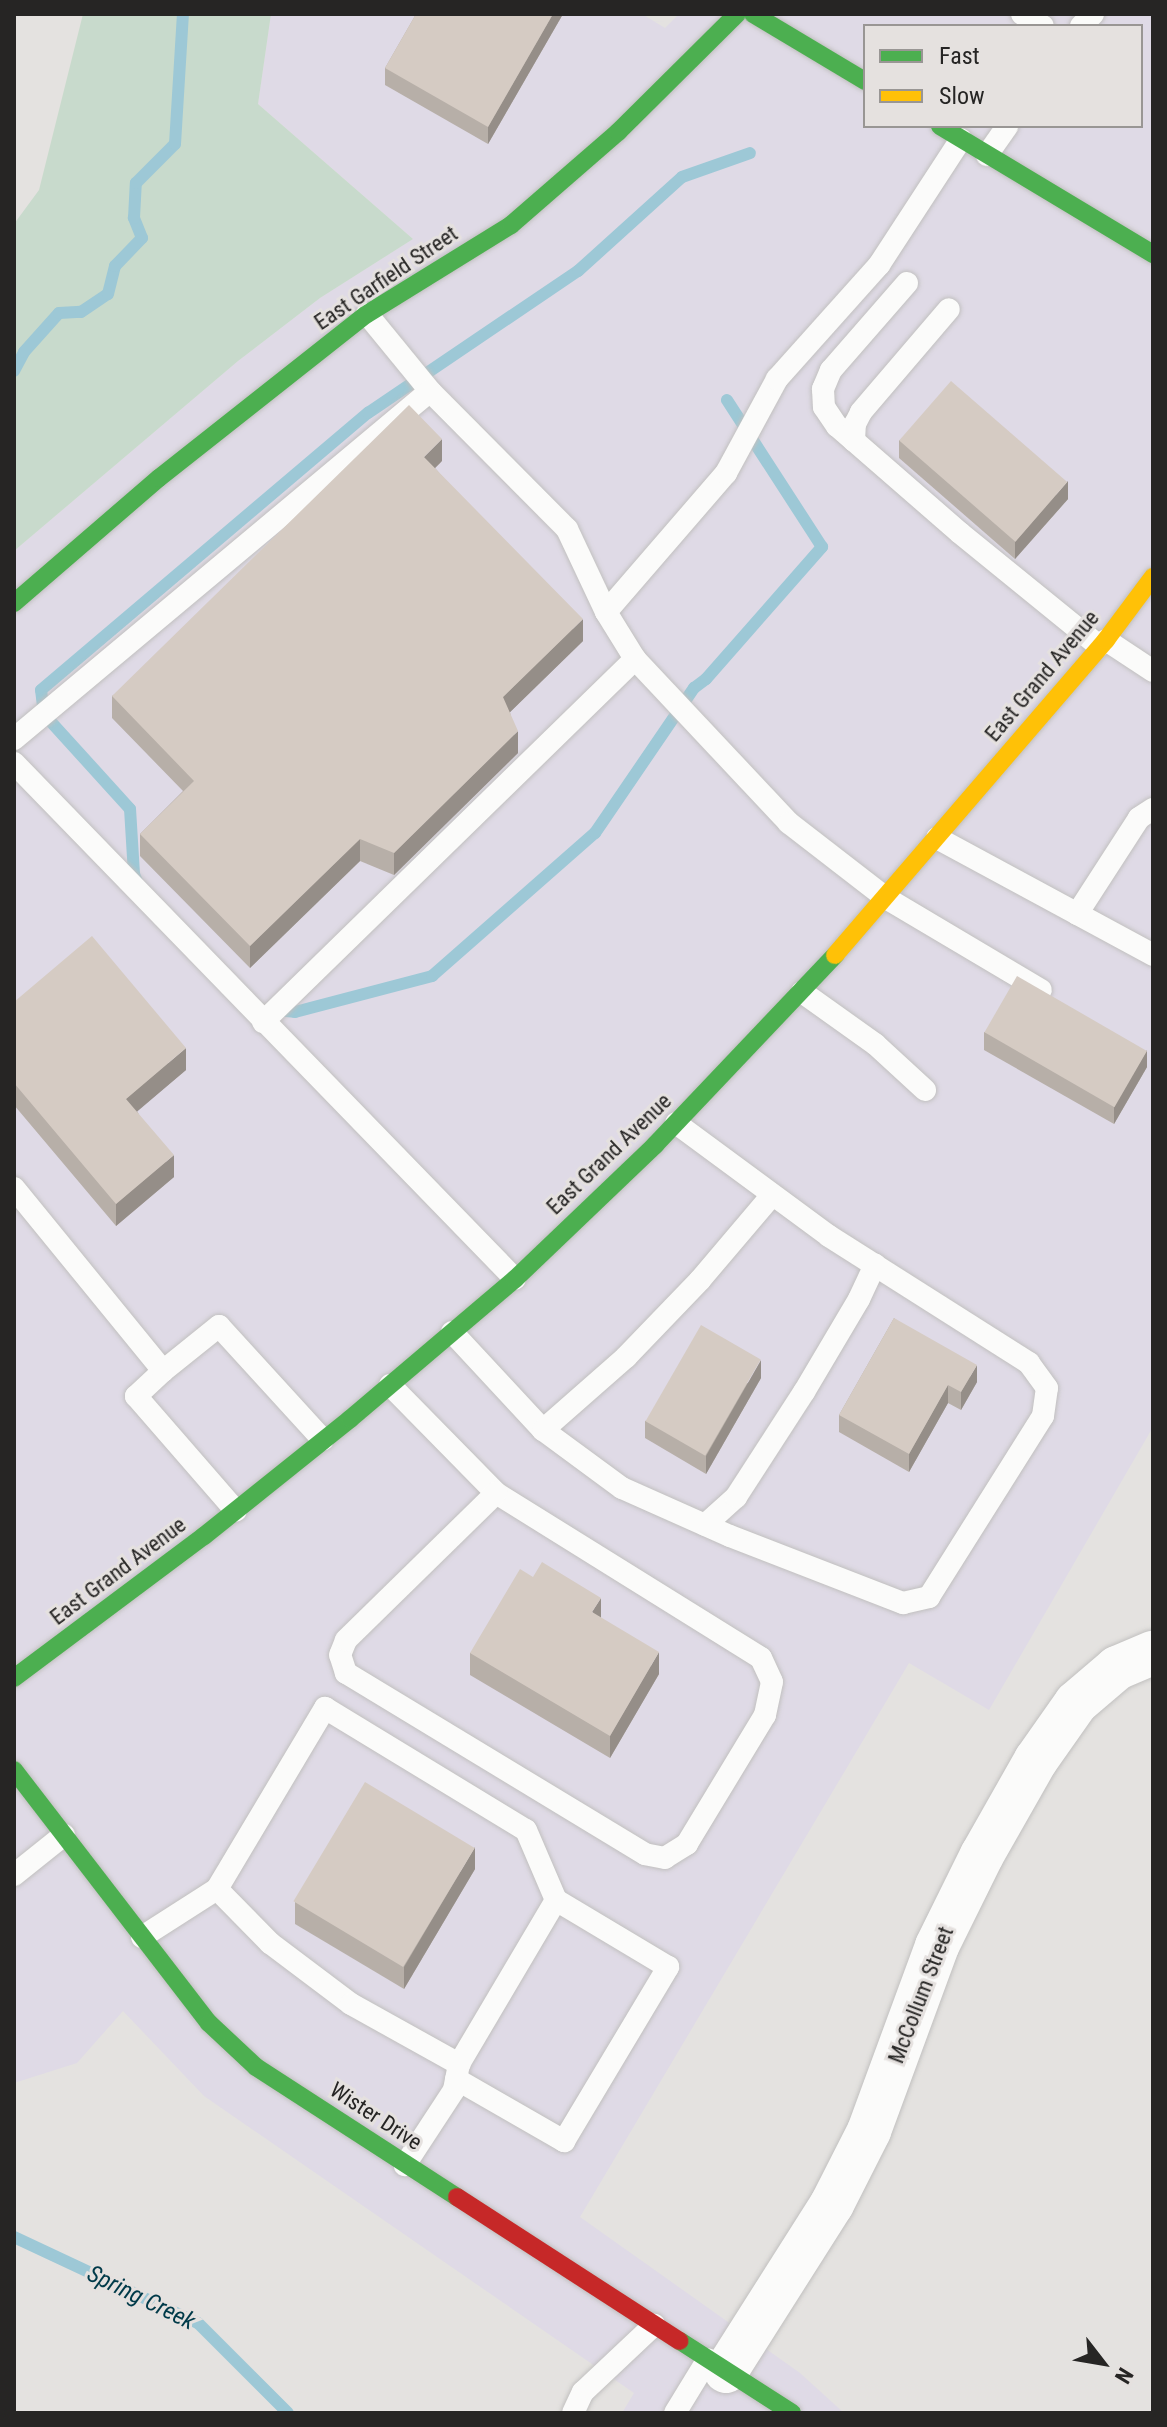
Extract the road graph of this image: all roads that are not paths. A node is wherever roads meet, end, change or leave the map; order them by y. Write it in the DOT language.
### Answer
graph roads {
  1 [pos="737,14"];
  2 [pos="753,14"];
  3 [pos="1022,14"];
  4 [pos="1040,24"];
  5 [pos="863,80"];
  6 [pos="943,128"];
  7 [pos="1006,128"];
  8 [pos="961,139"];
  9 [pos="987,155"];
  10 [pos="1153,254"];
  11 [pos="907,283"];
  12 [pos="949,309"];
  13 [pos="367,314"];
  14 [pos="430,391"];
  15 [pos="854,441"];
  16 [pos="1153,577"];
  17 [pos="14,603"];
  18 [pos="606,612"];
  19 [pos="1103,643"];
  20 [pos="635,659"];
  21 [pos="1153,671"];
  22 [pos="14,739"];
  23 [pos="14,763"];
  24 [pos="1153,809"];
  25 [pos="937,838"];
  26 [pos="886,898"];
  27 [pos="1077,914"];
  28 [pos="1153,955"];
  29 [pos="802,992"];
  30 [pos="1062,1002"];
  31 [pos="263,1022"];
  32 [pos="925,1090"];
  33 [pos="676,1123"];
  34 [pos="14,1188"];
  35 [pos="772,1195"];
  36 [pos="875,1264"];
  37 [pos="515,1279"];
  38 [pos="452,1332"];
  39 [pos="163,1371"];
  40 [pos="390,1385"];
  41 [pos="543,1430"];
  42 [pos="323,1440"];
  43 [pos="496,1493"];
  44 [pos="236,1511"];
  45 [pos="705,1525"];
  46 [pos="1153,1653"];
  47 [pos="14,1678"];
  48 [pos="14,1770"];
  49 [pos="64,1835"];
  50 [pos="14,1875"];
  51 [pos="217,1889"];
  52 [pos="556,1900"];
  53 [pos="142,1937"];
  54 [pos="457,2072"];
  55 [pos="405,2165"];
  56 [pos="654,2325"];
  57 [pos="717,2365"];
  58 [pos="573,2413"];
  59 [pos="675,2413"];
  60 [pos="792,2413"];
  1 -- 13 [label="street, East Garfield Street"];
  2 -- 5 [label="street"];
  3 -- 4 [label="lane"];
  6 -- 8 [label="street"];
  7 -- 9 [label="lane"];
  8 -- 9 [label="street"];
  8 -- 18 [label="lane"];
  9 -- 10 [label="street"];
  11 -- 15 [label="lane"];
  12 -- 15 [label="lane"];
  13 -- 14 [label="lane"];
  13 -- 17 [label="street, East Garfield Street"];
  14 -- 18 [label="lane"];
  14 -- 22 [label="lane"];
  15 -- 19 [label="lane"];
  16 -- 19 [label="street, East Grand Avenue"];
  18 -- 20 [label="lane"];
  19 -- 21 [label="lane"];
  19 -- 25 [label="street, East Grand Avenue"];
  20 -- 26 [label="lane"];
  20 -- 31 [label="lane"];
  23 -- 31 [label="lane"];
  24 -- 27 [label="lane"];
  25 -- 26 [label="street, East Grand Avenue"];
  25 -- 27 [label="lane"];
  26 -- 29 [label="street, East Grand Avenue"];
  26 -- 30 [label="lane"];
  27 -- 28 [label="lane"];
  29 -- 32 [label="lane"];
  29 -- 33 [label="street, East Grand Avenue"];
  31 -- 37 [label="lane"];
  33 -- 35 [label="lane"];
  33 -- 37 [label="street, East Grand Avenue"];
  34 -- 39 [label="lane"];
  35 -- 36 [label="lane"];
  35 -- 41 [label="lane"];
  36 -- 45 [label="lane"];
  36 -- 45 [label="lane"];
  37 -- 38 [label="street, East Grand Avenue"];
  38 -- 40 [label="street, East Grand Avenue"];
  38 -- 41 [label="lane"];
  39 -- 42 [label="lane"];
  39 -- 44 [label="lane"];
  40 -- 42 [label="street, East Grand Avenue"];
  40 -- 43 [label="lane"];
  41 -- 45 [label="lane"];
  42 -- 44 [label="street, East Grand Avenue"];
  43 -- 43 [label="lane"];
  44 -- 47 [label="street, East Grand Avenue"];
  46 -- 57 [label="street, McCollum Street"];
  48 -- 49 [label="street, Wister Drive"];
  49 -- 50 [label="lane"];
  49 -- 53 [label="street, Wister Drive"];
  51 -- 52 [label="lane"];
  51 -- 53 [label="lane"];
  51 -- 54 [label="lane"];
  52 -- 54 [label="lane"];
  52 -- 54 [label="lane"];
  53 -- 55 [label="street, Wister Drive"];
  54 -- 55 [label="lane"];
  55 -- 56 [label="street, Wister Drive"];
  56 -- 57 [label="street, Wister Drive"];
  56 -- 58 [label="lane"];
  57 -- 59 [label="lane"];
  57 -- 60 [label="street, Wister Drive"];
}
